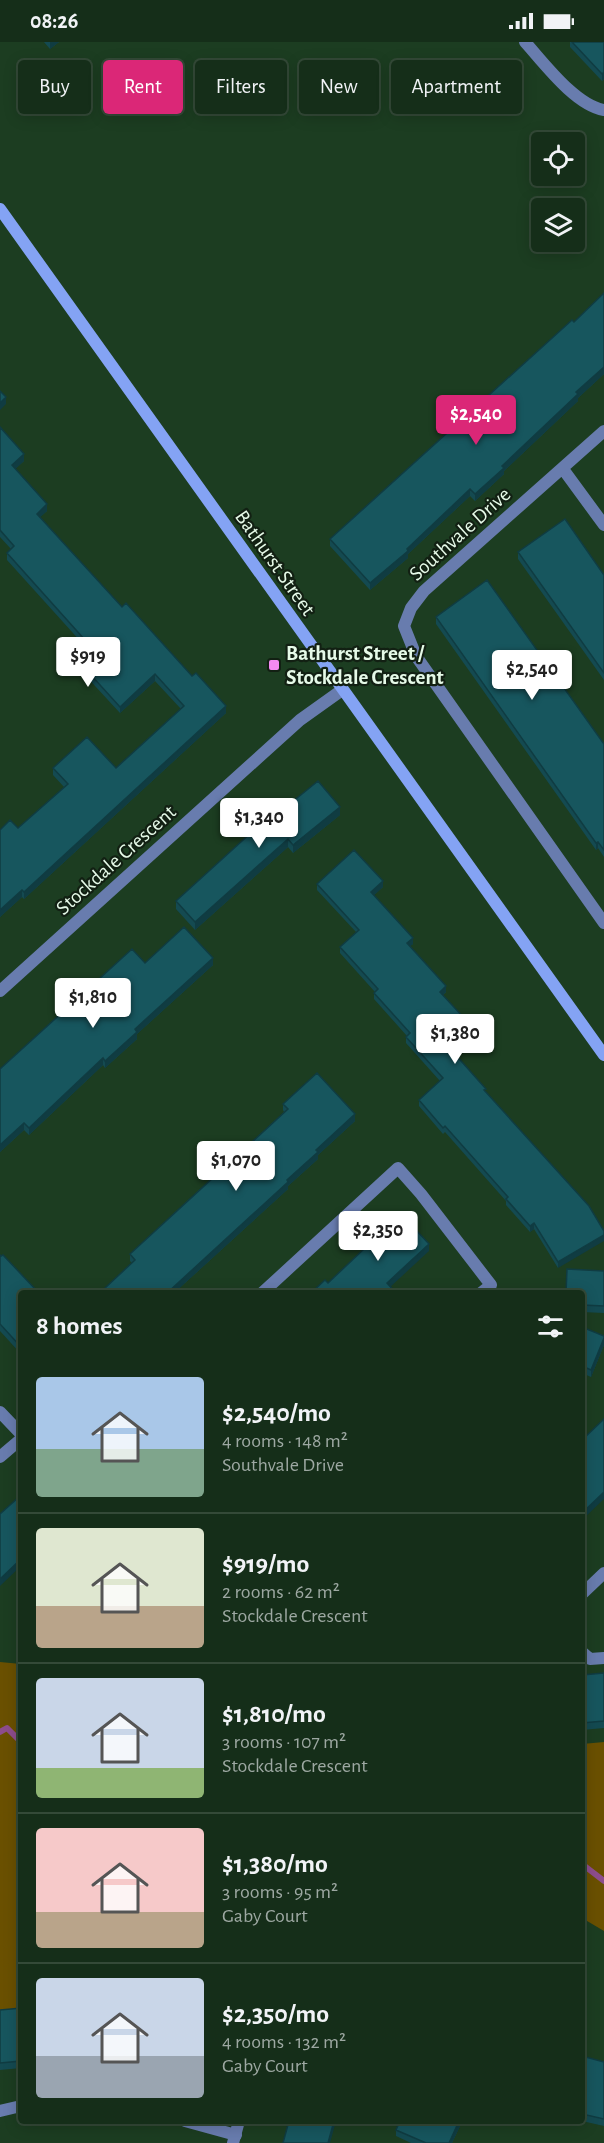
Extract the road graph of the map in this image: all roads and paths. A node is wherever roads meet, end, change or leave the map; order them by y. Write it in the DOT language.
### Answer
graph roads {
  1 [pos="525,42"];
  2 [pos="604,110"];
  3 [pos="0,209"];
  4 [pos="604,431"];
  5 [pos="563,469"];
  6 [pos="604,525"];
  7 [pos="342,690"];
  8 [pos="604,923"];
  9 [pos="0,991"];
  10 [pos="604,1055"];
  11 [pos="265,1290"];
  12 [pos="484,1290"];
  13 [pos="0,1412"];
  14 [pos="18,1431"];
  15 [pos="18,1442"];
  16 [pos="0,1457"];
  17 [pos="604,1573"];
  18 [pos="585,1591"];
  19 [pos="585,1655"];
  20 [pos="604,1658"];
  21 [pos="18,2107"];
  22 [pos="0,2111"];
  23 [pos="193,2124"];
  24 [pos="238,2124"];
  25 [pos="234,2139"];
  1 -- 2 [label="street"];
  3 -- 7 [label="main road, Bathurst Street"];
  4 -- 5 [label="street, Southvale Drive"];
  5 -- 6 [label="street"];
  5 -- 8 [label="street, Southvale Drive"];
  7 -- 9 [label="street, Stockdale Crescent"];
  7 -- 10 [label="main road, Bathurst Street"];
  11 -- 12 [label="street"];
  13 -- 14 [label="street"];
  15 -- 16 [label="street"];
  17 -- 18 [label="street"];
  19 -- 20 [label="street"];
  21 -- 22 [label="street"];
  23 -- 25 [label="street"];
  24 -- 25 [label="street"];
}
